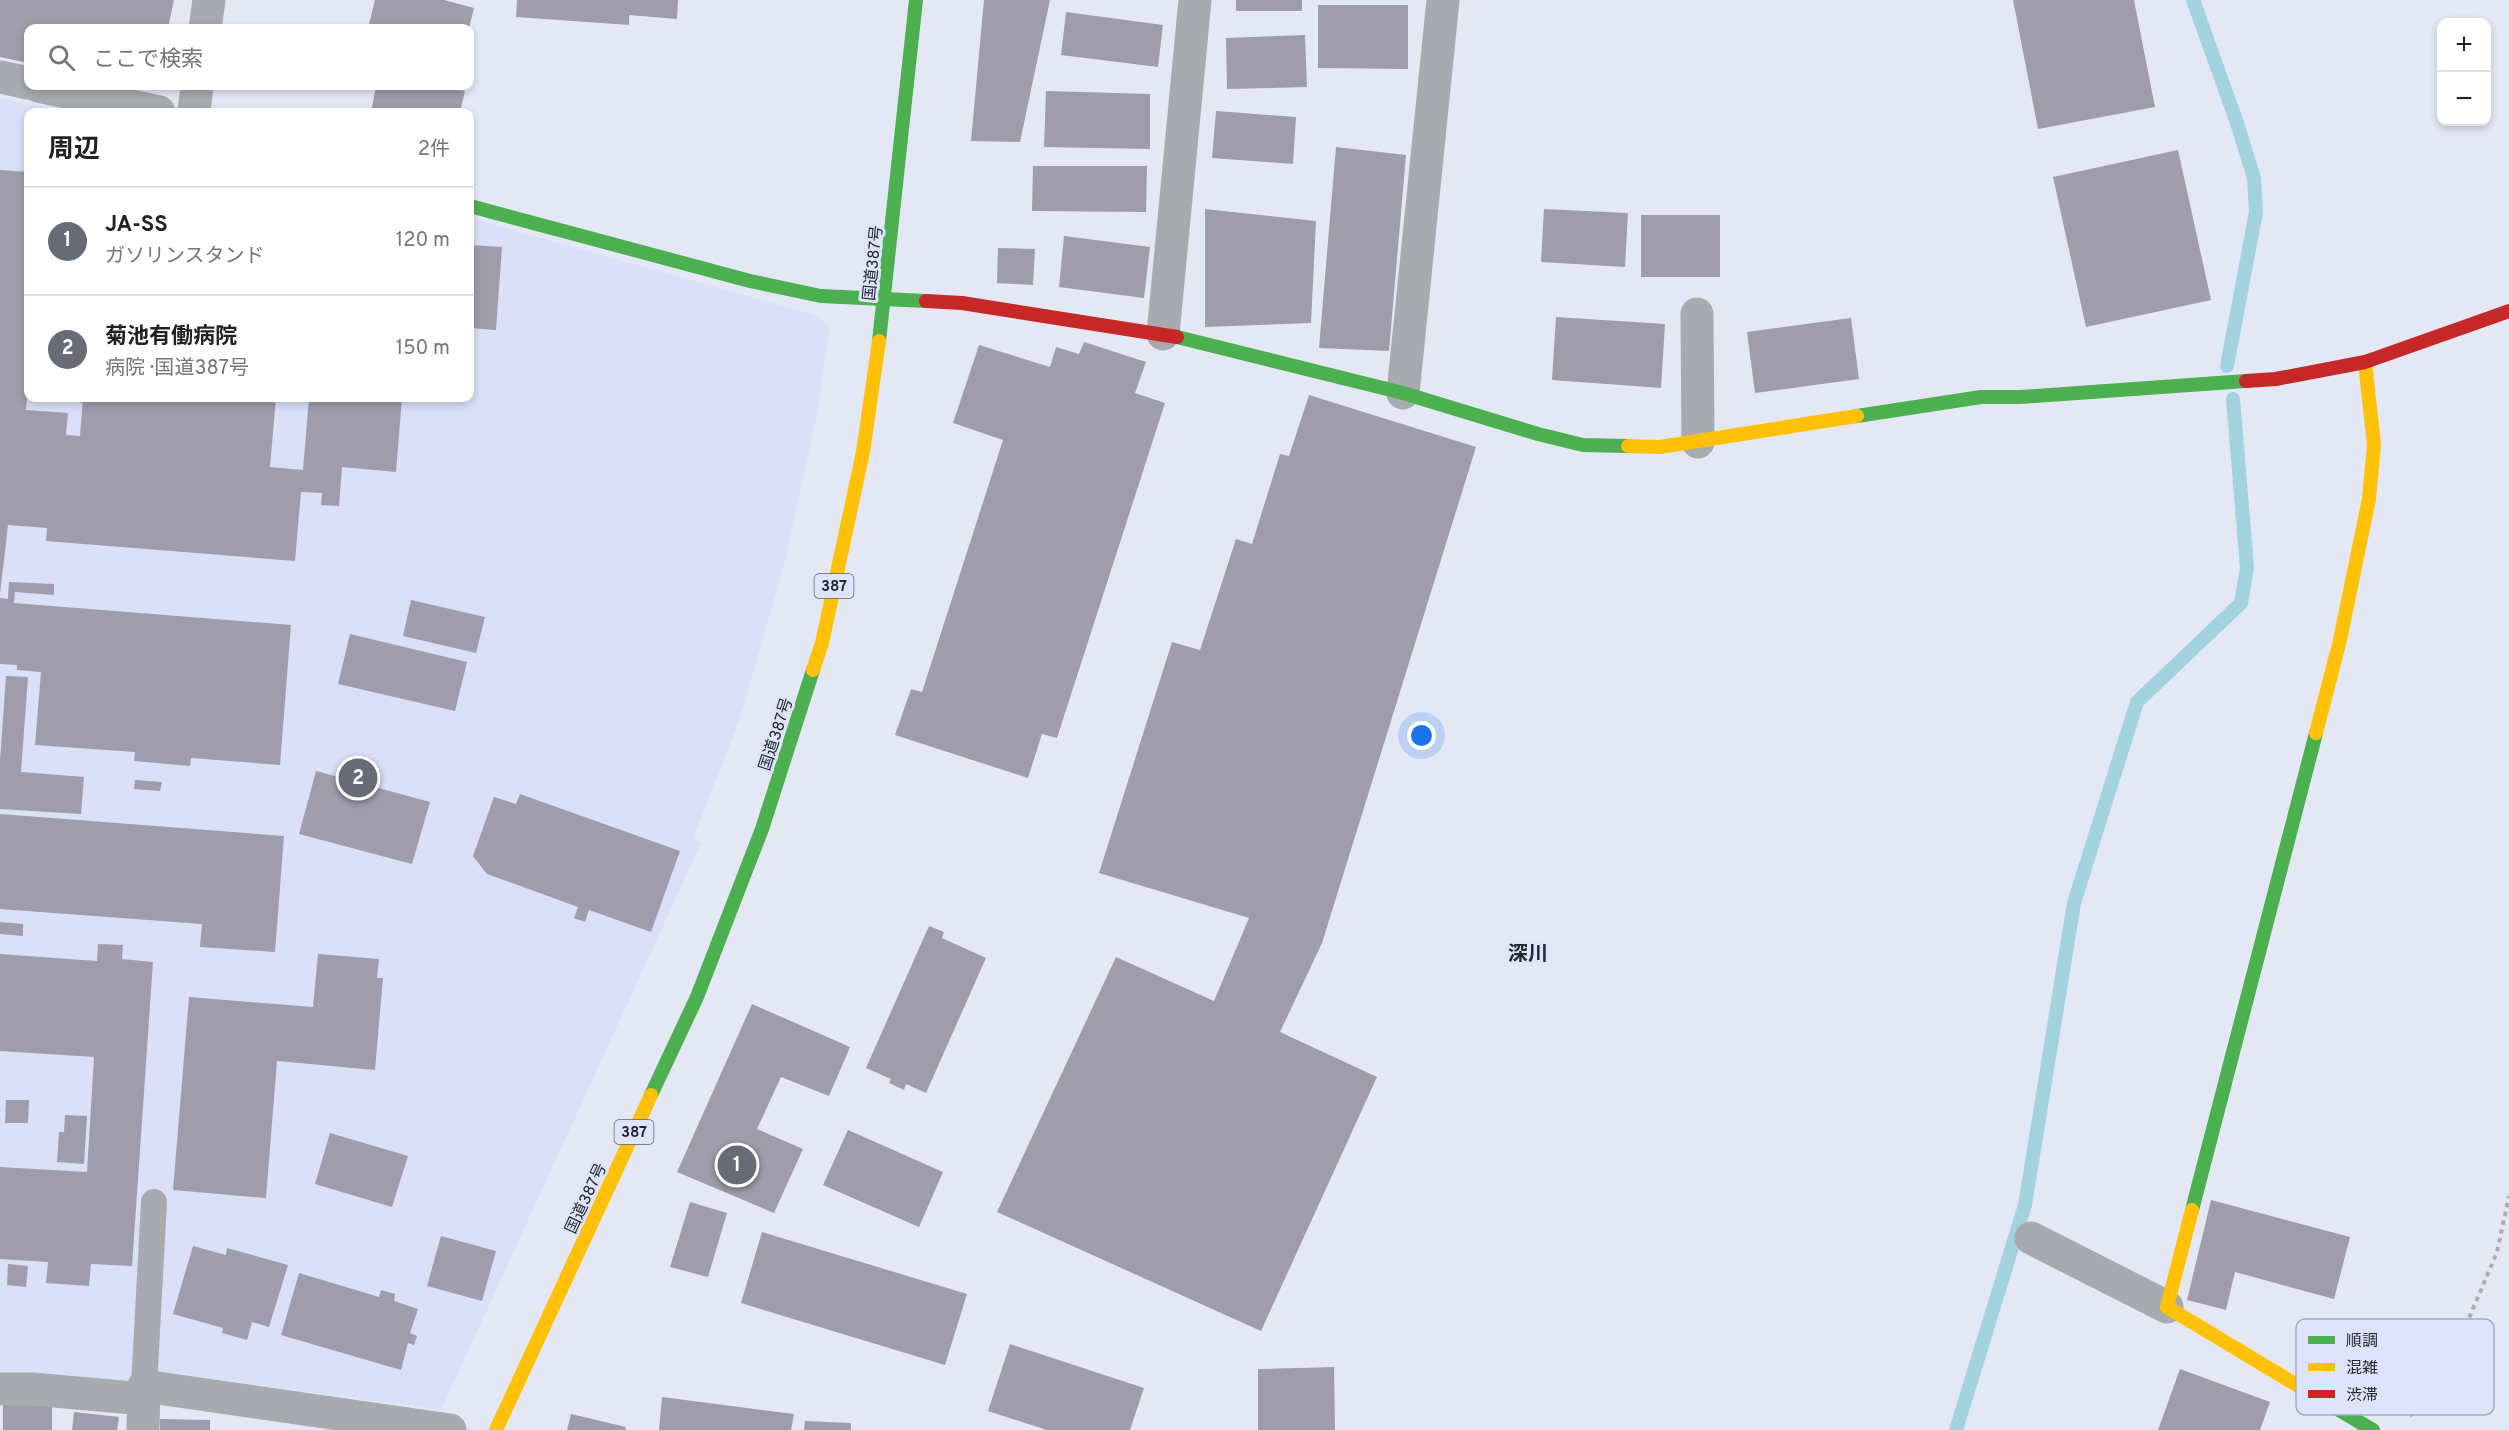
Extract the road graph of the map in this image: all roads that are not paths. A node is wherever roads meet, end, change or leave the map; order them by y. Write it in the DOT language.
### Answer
graph roads {
  1 [pos="209,0"];
  2 [pos="916,0"];
  3 [pos="1195,0"];
  4 [pos="1443,0"];
  5 [pos="206,24"];
  6 [pos="0,77"];
  7 [pos="24,82"];
  8 [pos="57,90"];
  9 [pos="197,90"];
  10 [pos="140,108"];
  11 [pos="194,108"];
  12 [pos="474,207"];
  13 [pos="885,298"];
  14 [pos="2509,311"];
  15 [pos="1697,314"];
  16 [pos="1163,334"];
  17 [pos="2365,362"];
  18 [pos="1403,393"];
  19 [pos="1698,442"];
  20 [pos="154,1202"];
  21 [pos="2031,1238"];
  22 [pos="2167,1307"];
  23 [pos="2296,1384"];
  24 [pos="0,1389"];
  25 [pos="144,1405"];
  26 [pos="2348,1415"];
  27 [pos="450,1430"];
  28 [pos="495,1430"];
  29 [pos="2373,1430"];
  1 -- 5 [label="street"];
  2 -- 13 [label="main road, 国道387号 / 387"];
  3 -- 16 [label="street"];
  4 -- 18 [label="street"];
  6 -- 7 [label="street"];
  8 -- 10 [label="street"];
  9 -- 11 [label="street"];
  12 -- 13 [label="main road"];
  13 -- 16 [label="main road"];
  13 -- 28 [label="main road, 国道387号 / 387"];
  14 -- 17 [label="main road"];
  15 -- 19 [label="street"];
  16 -- 18 [label="main road"];
  17 -- 19 [label="main road"];
  17 -- 22 [label="main road"];
  18 -- 19 [label="main road"];
  20 -- 25 [label="lane"];
  21 -- 22 [label="street"];
  22 -- 23 [label="main road"];
  24 -- 25 [label="street"];
  25 -- 27 [label="street"];
  26 -- 29 [label="main road"];
}
